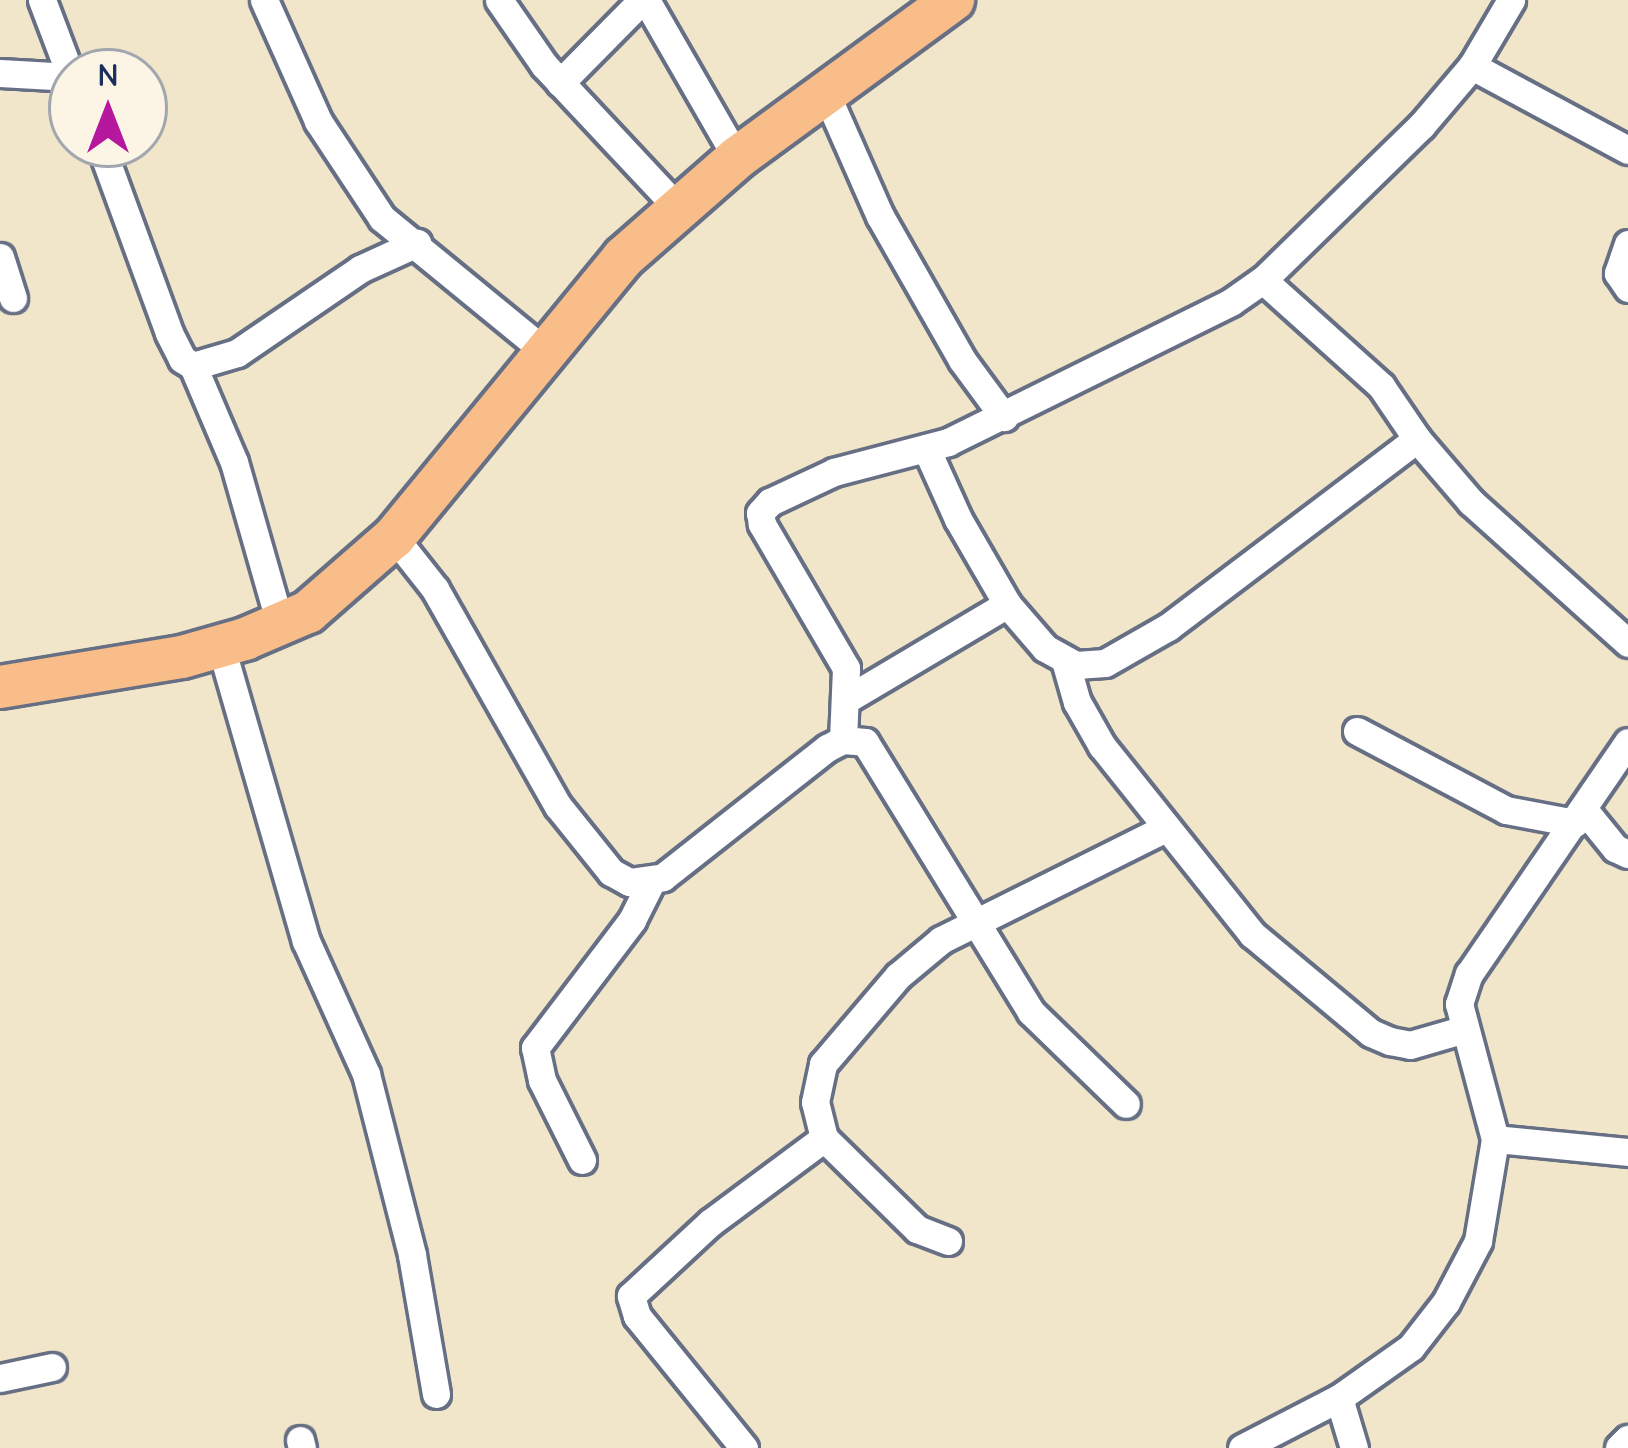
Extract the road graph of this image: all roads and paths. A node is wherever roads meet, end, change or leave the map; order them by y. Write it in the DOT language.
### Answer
graph roads {
  1 [pos="42,0"];
  2 [pos="264,0"];
  3 [pos="500,0"];
  4 [pos="644,0"];
  5 [pos="953,0"];
  6 [pos="1511,0"];
  7 [pos="912,15"];
  8 [pos="60,48"];
  9 [pos="1472,66"];
  10 [pos="0,74"];
  11 [pos="48,77"];
  12 [pos="560,83"];
  13 [pos="826,96"];
  14 [pos="1628,150"];
  15 [pos="737,158"];
  16 [pos="109,168"];
  17 [pos="678,208"];
  18 [pos="417,243"];
  19 [pos="1628,244"];
  20 [pos="0,257"];
  21 [pos="1263,280"];
  22 [pos="1628,288"];
  23 [pos="13,298"];
  24 [pos="548,354"];
  25 [pos="194,367"];
  26 [pos="1004,417"];
  27 [pos="1417,439"];
  28 [pos="926,448"];
  29 [pos="394,537"];
  30 [pos="1007,604"];
  31 [pos="280,624"];
  32 [pos="1628,644"];
  33 [pos="220,647"];
  34 [pos="1066,664"];
  35 [pos="0,687"];
  36 [pos="849,698"];
  37 [pos="1358,731"];
  38 [pos="843,740"];
  39 [pos="1628,742"];
  40 [pos="1580,817"];
  41 [pos="1164,829"];
  42 [pos="1628,854"];
  43 [pos="651,882"];
  44 [pos="974,920"];
  45 [pos="1465,1029"];
  46 [pos="1126,1104"];
  47 [pos="824,1138"];
  48 [pos="1495,1139"];
  49 [pos="1628,1152"];
  50 [pos="582,1160"];
  51 [pos="948,1241"];
  52 [pos="52,1367"];
  53 [pos="0,1378"];
  54 [pos="436,1394"];
  55 [pos="1339,1397"];
  56 [pos="1628,1439"];
  57 [pos="744,1448"];
  58 [pos="1242,1448"];
  59 [pos="1354,1448"];
  60 [pos="1619,1448"];
  1 -- 8 [label="street"];
  2 -- 18 [label="street"];
  3 -- 12 [label="street"];
  4 -- 12 [label="street"];
  4 -- 15 [label="street"];
  5 -- 7 [label="main road"];
  6 -- 9 [label="street"];
  7 -- 13 [label="main road"];
  9 -- 14 [label="street"];
  9 -- 21 [label="street"];
  10 -- 11 [label="street"];
  12 -- 17 [label="street"];
  13 -- 15 [label="main road"];
  13 -- 26 [label="street"];
  15 -- 17 [label="main road"];
  16 -- 25 [label="street"];
  17 -- 24 [label="main road"];
  18 -- 24 [label="street"];
  18 -- 25 [label="street"];
  19 -- 22 [label="street"];
  20 -- 23 [label="street"];
  21 -- 26 [label="street"];
  21 -- 27 [label="street"];
  24 -- 29 [label="main road"];
  25 -- 31 [label="street"];
  26 -- 28 [label="street"];
  27 -- 32 [label="street"];
  27 -- 34 [label="street"];
  28 -- 30 [label="street"];
  28 -- 36 [label="street"];
  29 -- 31 [label="main road"];
  29 -- 43 [label="street"];
  30 -- 34 [label="street"];
  30 -- 36 [label="street"];
  31 -- 33 [label="main road"];
  33 -- 35 [label="main road"];
  33 -- 54 [label="street"];
  34 -- 41 [label="street"];
  36 -- 38 [label="street"];
  37 -- 40 [label="street"];
  38 -- 43 [label="street"];
  38 -- 44 [label="street"];
  39 -- 40 [label="street"];
  40 -- 42 [label="street"];
  40 -- 45 [label="street"];
  41 -- 44 [label="street"];
  41 -- 45 [label="street"];
  43 -- 50 [label="street"];
  44 -- 46 [label="street"];
  44 -- 47 [label="street"];
  45 -- 48 [label="street"];
  47 -- 51 [label="street"];
  47 -- 57 [label="street"];
  48 -- 49 [label="street"];
  48 -- 55 [label="street"];
  52 -- 53 [label="street"];
  55 -- 58 [label="street"];
  55 -- 59 [label="street"];
  56 -- 60 [label="street"];
}
